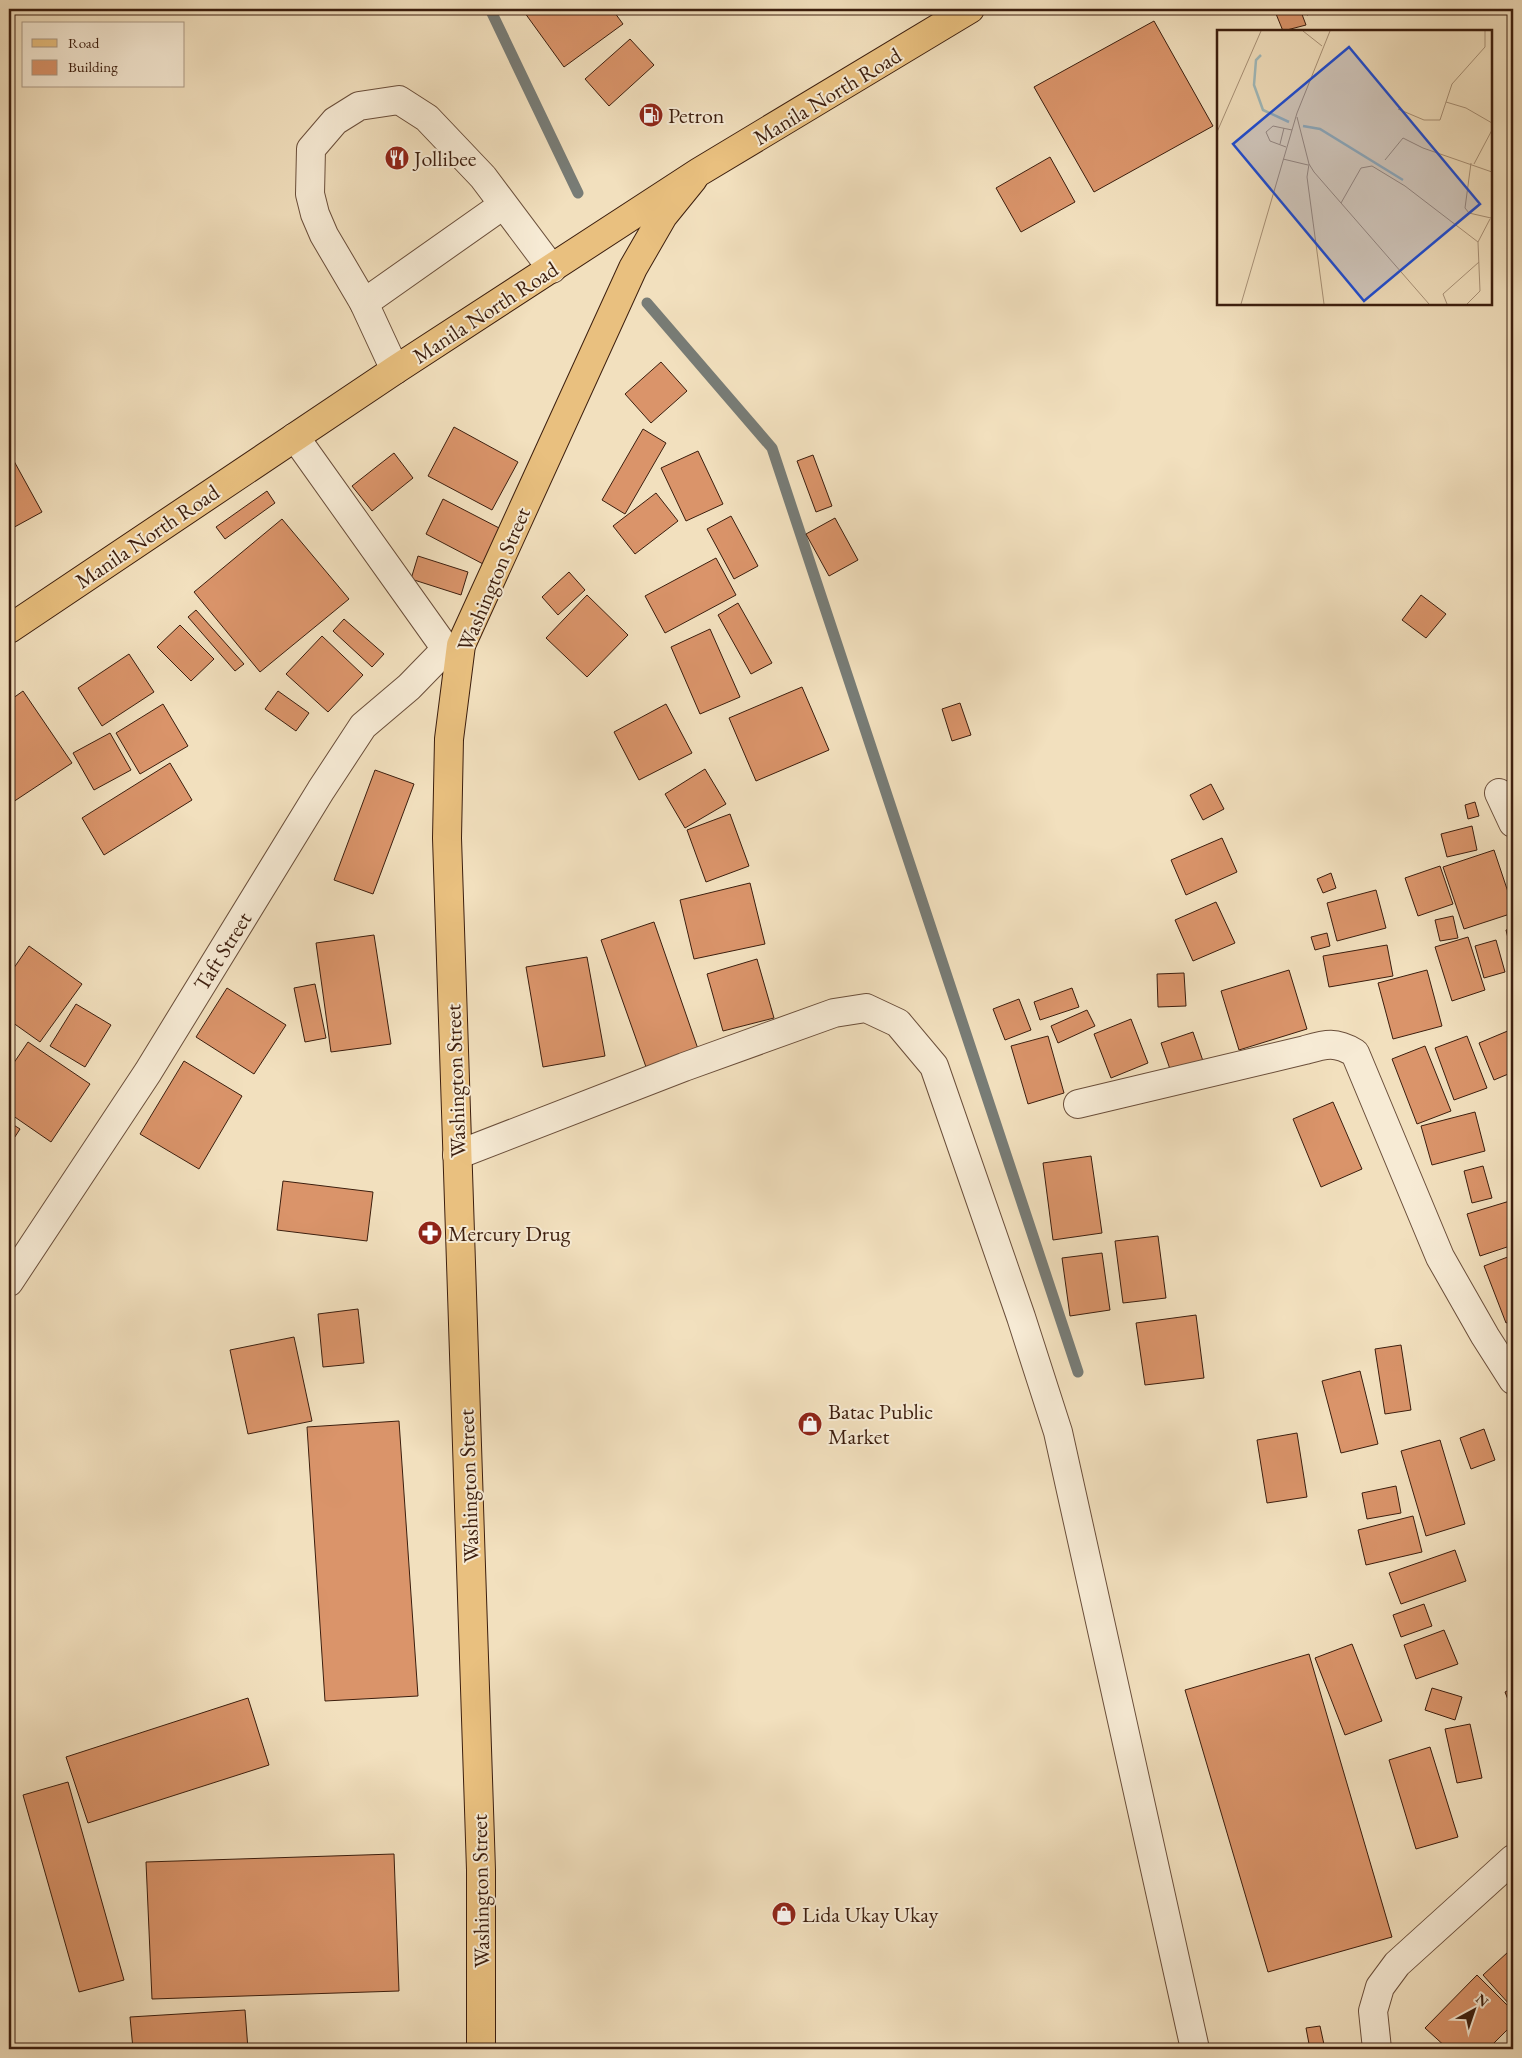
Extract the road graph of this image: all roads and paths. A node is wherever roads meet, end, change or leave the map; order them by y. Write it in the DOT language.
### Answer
graph roads {
  1 [pos="970,9"];
  2 [pos="699,172"];
  3 [pos="503,204"];
  4 [pos="552,269"];
  5 [pos="364,303"];
  6 [pos="395,370"];
  7 [pos="295,437"];
  8 [pos="9,629"];
  9 [pos="454,647"];
  10 [pos="1499,793"];
  11 [pos="1513,823"];
  12 [pos="1078,1104"];
  13 [pos="457,1155"];
  14 [pos="9,1282"];
  15 [pos="1513,1380"];
  16 [pos="1513,1858"];
  17 [pos="481,2049"];
  18 [pos="1195,2049"];
  19 [pos="1377,2049"];
  1 -- 2 [label="main road, Manila North Road"];
  2 -- 4 [label="main road, Manila North Road"];
  2 -- 9 [label="main road, Washington Street"];
  3 -- 4 [label="street"];
  3 -- 5 [label="street"];
  3 -- 5 [label="street"];
  4 -- 6 [label="main road, Manila North Road"];
  5 -- 6 [label="street"];
  6 -- 7 [label="main road, Manila North Road"];
  7 -- 8 [label="main road, Manila North Road"];
  7 -- 9 [label="street"];
  9 -- 13 [label="main road, Washington Street"];
  9 -- 14 [label="street, Taft Street"];
  10 -- 11 [label="street"];
  12 -- 15 [label="street"];
  13 -- 17 [label="main road, Washington Street"];
  13 -- 18 [label="street"];
  16 -- 19 [label="street"];
}
